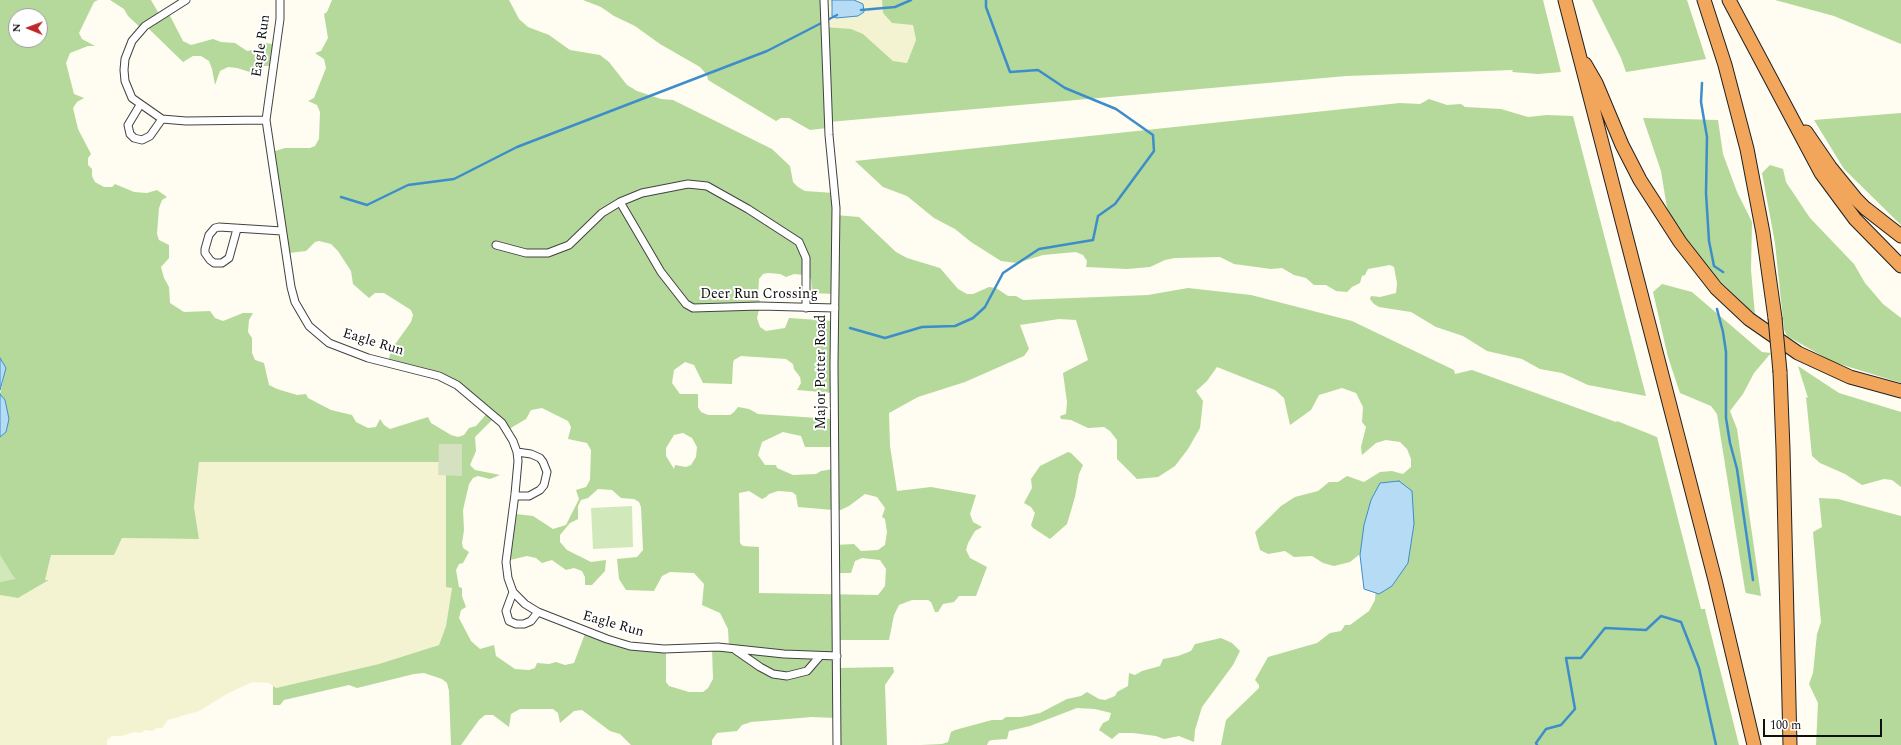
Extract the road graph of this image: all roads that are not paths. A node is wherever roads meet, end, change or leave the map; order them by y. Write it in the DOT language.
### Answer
graph roads {
  1 [pos="186,0"];
  2 [pos="280,0"];
  3 [pos="824,0"];
  4 [pos="1565,0"];
  5 [pos="1704,0"];
  6 [pos="1729,0"];
  7 [pos="1581,58"];
  8 [pos="1764,68"];
  9 [pos="140,105"];
  10 [pos="162,119"];
  11 [pos="266,120"];
  12 [pos="620,202"];
  13 [pos="237,229"];
  14 [pos="282,231"];
  15 [pos="1901,236"];
  16 [pos="496,246"];
  17 [pos="1901,266"];
  18 [pos="806,308"];
  19 [pos="835,308"];
  20 [pos="1901,391"];
  21 [pos="517,452"];
  22 [pos="515,496"];
  23 [pos="513,592"];
  24 [pos="538,612"];
  25 [pos="732,648"];
  26 [pos="820,656"];
  27 [pos="837,656"];
  28 [pos="837,745"];
  29 [pos="1754,745"];
  30 [pos="1790,745"];
  1 -- 9 [label="street"];
  2 -- 11 [label="street, Eagle Run"];
  3 -- 19 [label="street, Major Potter Road"];
  4 -- 7 [label="highway"];
  5 -- 30 [label="highway, bridge"];
  6 -- 8 [label="highway"];
  7 -- 20 [label="highway"];
  7 -- 29 [label="highway"];
  8 -- 15 [label="highway"];
  8 -- 17 [label="highway"];
  9 -- 10 [label="street"];
  9 -- 10 [label="street"];
  10 -- 11 [label="street"];
  11 -- 14 [label="street, Eagle Run"];
  12 -- 16 [label="street"];
  12 -- 18 [label="street, Deer Run Crossing"];
  12 -- 18 [label="street"];
  13 -- 13 [label="street"];
  13 -- 14 [label="street"];
  14 -- 21 [label="street, Eagle Run"];
  18 -- 19 [label="street, Deer Run Crossing"];
  19 -- 27 [label="street, Major Potter Road"];
  21 -- 22 [label="street, Eagle Run"];
  21 -- 22 [label="street"];
  22 -- 23 [label="street, Eagle Run"];
  23 -- 24 [label="street, Eagle Run"];
  23 -- 24 [label="street"];
  24 -- 25 [label="street, Eagle Run"];
  25 -- 26 [label="street, Eagle Run"];
  25 -- 26 [label="street"];
  26 -- 27 [label="street, Eagle Run"];
  27 -- 28 [label="street, Major Potter Road"];
}
